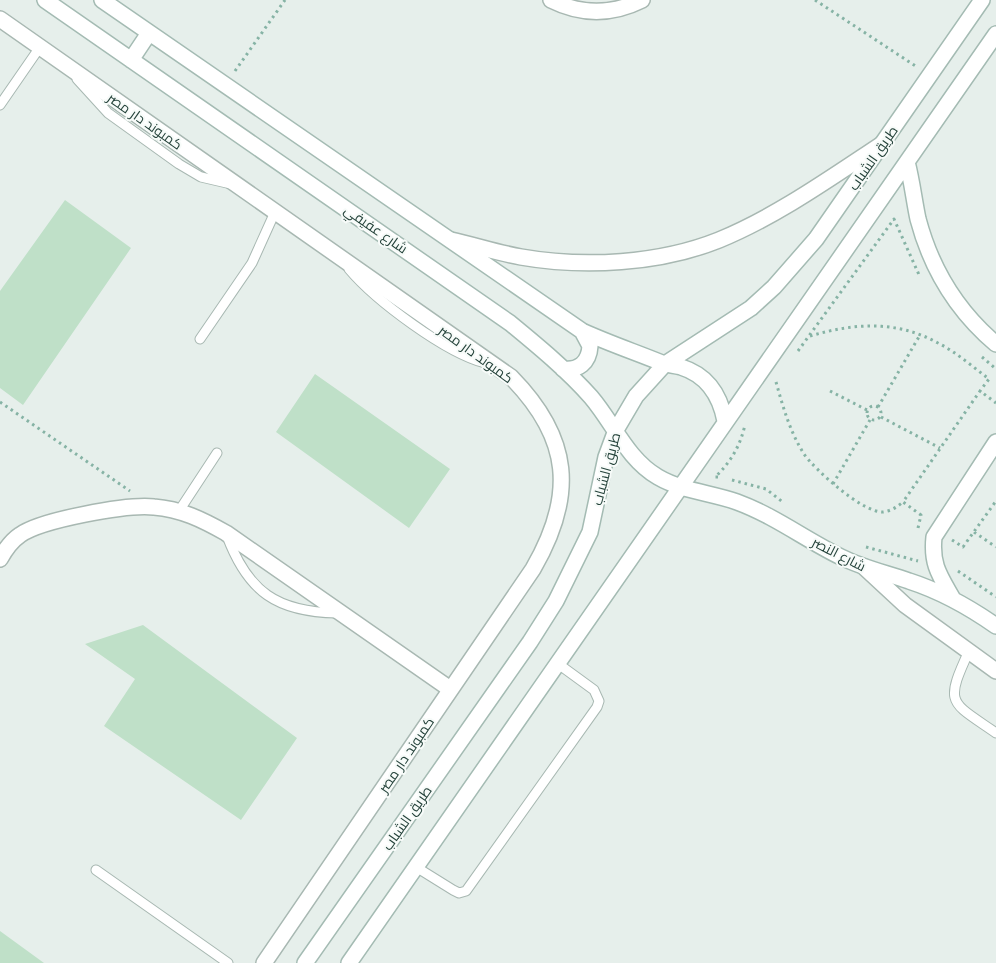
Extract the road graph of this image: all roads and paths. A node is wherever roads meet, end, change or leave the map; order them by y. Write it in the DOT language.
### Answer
graph roads {
  1 [pos="45,0"];
  2 [pos="102,0"];
  3 [pos="285,0"];
  4 [pos="551,0"];
  5 [pos="642,0"];
  6 [pos="815,0"];
  7 [pos="982,0"];
  8 [pos="0,20"];
  9 [pos="149,33"];
  10 [pos="996,34"];
  11 [pos="40,47"];
  12 [pos="131,60"];
  13 [pos="930,76"];
  14 [pos="224,86"];
  15 [pos="0,105"];
  16 [pos="883,143"];
  17 [pos="907,162"];
  18 [pos="276,212"];
  19 [pos="448,239"];
  20 [pos="923,282"];
  21 [pos="582,332"];
  22 [pos="920,335"];
  23 [pos="810,336"];
  24 [pos="200,339"];
  25 [pos="996,344"];
  26 [pos="975,350"];
  27 [pos="793,359"];
  28 [pos="665,364"];
  29 [pos="562,369"];
  30 [pos="996,369"];
  31 [pos="782,374"];
  32 [pos="776,382"];
  33 [pos="771,389"];
  34 [pos="830,391"];
  35 [pos="980,391"];
  36 [pos="0,402"];
  37 [pos="996,403"];
  38 [pos="878,407"];
  39 [pos="867,410"];
  40 [pos="881,417"];
  41 [pos="870,420"];
  42 [pos="725,421"];
  43 [pos="746,424"];
  44 [pos="616,430"];
  45 [pos="996,442"];
  46 [pos="940,448"];
  47 [pos="217,453"];
  48 [pos="833,484"];
  49 [pos="679,486"];
  50 [pos="996,501"];
  51 [pos="903,502"];
  52 [pos="153,506"];
  53 [pos="789,507"];
  54 [pos="179,511"];
  55 [pos="974,532"];
  56 [pos="226,533"];
  57 [pos="916,536"];
  58 [pos="948,538"];
  59 [pos="864,547"];
  60 [pos="996,547"];
  61 [pos="2,550"];
  62 [pos="919,554"];
  63 [pos="864,567"];
  64 [pos="955,569"];
  65 [pos="996,597"];
  66 [pos="953,600"];
  67 [pos="340,613"];
  68 [pos="996,626"];
  69 [pos="969,651"];
  70 [pos="557,663"];
  71 [pos="996,671"];
  72 [pos="450,690"];
  73 [pos="996,733"];
  74 [pos="416,867"];
  75 [pos="96,870"];
  76 [pos="228,963"];
  77 [pos="264,963"];
  78 [pos="305,963"];
  79 [pos="349,963"];
  1 -- 12 [label="street, شارع عفيفي"];
  2 -- 9 [label="street"];
  3 -- 14 [label="path"];
  4 -- 5 [label="street"];
  6 -- 13 [label="path"];
  7 -- 13 [label="street, طريق الشباب"];
  8 -- 11 [label="street, كمبوند دار مصر"];
  9 -- 12 [label="street"];
  9 -- 14 [label="street"];
  10 -- 17 [label="street"];
  11 -- 15 [label="lane"];
  11 -- 18 [label="street, كمبوند دار مصر"];
  12 -- 29 [label="street, شارع عفيفي"];
  13 -- 16 [label="street, طريق الشباب"];
  14 -- 19 [label="street"];
  16 -- 19 [label="street"];
  16 -- 28 [label="street, طريق الشباب"];
  17 -- 25 [label="street"];
  17 -- 42 [label="street"];
  18 -- 24 [label="lane"];
  18 -- 72 [label="street, كمبوند دار مصر"];
  19 -- 21 [label="street"];
  20 -- 23 [label="path"];
  21 -- 28 [label="street"];
  21 -- 29 [label="street"];
  22 -- 23 [label="path"];
  22 -- 35 [label="path"];
  22 -- 38 [label="path"];
  23 -- 27 [label="path"];
  26 -- 30 [label="path"];
  28 -- 42 [label="street"];
  28 -- 44 [label="street, طريق الشباب"];
  29 -- 44 [label="street, شارع عفيفي"];
  31 -- 32 [label="path"];
  32 -- 33 [label="path"];
  32 -- 48 [label="path"];
  34 -- 39 [label="path"];
  35 -- 37 [label="path"];
  35 -- 46 [label="path"];
  36 -- 52 [label="path"];
  38 -- 39 [label="path"];
  38 -- 40 [label="path"];
  39 -- 41 [label="path"];
  40 -- 41 [label="path"];
  40 -- 46 [label="path"];
  41 -- 48 [label="path"];
  42 -- 49 [label="street"];
  43 -- 53 [label="path"];
  44 -- 49 [label="street, شارع عفيفي"];
  44 -- 78 [label="street, طريق الشباب"];
  45 -- 66 [label="street"];
  46 -- 51 [label="path"];
  47 -- 54 [label="lane"];
  48 -- 51 [label="path"];
  49 -- 63 [label="street, شارع النصر"];
  49 -- 70 [label="street"];
  50 -- 55 [label="path"];
  51 -- 57 [label="path"];
  52 -- 54 [label="street"];
  52 -- 61 [label="street"];
  54 -- 56 [label="street"];
  55 -- 58 [label="path"];
  55 -- 60 [label="path"];
  56 -- 67 [label="street"];
  56 -- 67 [label="lane"];
  59 -- 62 [label="path"];
  63 -- 66 [label="street, شارع النصر"];
  63 -- 69 [label="street"];
  64 -- 65 [label="path"];
  66 -- 68 [label="street, شارع النصر"];
  67 -- 72 [label="street"];
  69 -- 71 [label="street"];
  69 -- 73 [label="lane"];
  70 -- 74 [label="street"];
  70 -- 74 [label="lane"];
  72 -- 77 [label="street, كمبوند دار مصر"];
  74 -- 79 [label="street"];
  75 -- 76 [label="lane"];
}
